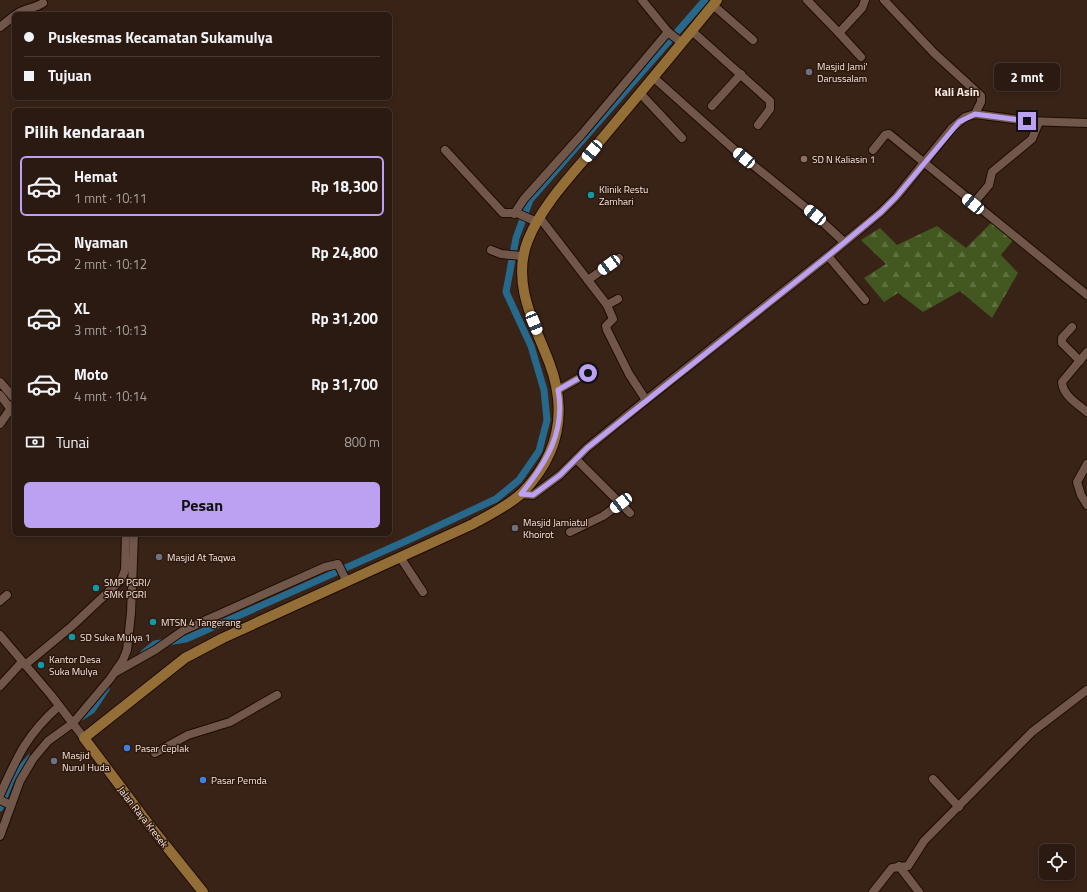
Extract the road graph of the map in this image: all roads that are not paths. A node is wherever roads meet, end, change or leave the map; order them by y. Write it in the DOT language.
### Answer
graph roads {
  1 [pos="642,0"];
  2 [pos="807,0"];
  3 [pos="865,0"];
  4 [pos="884,0"];
  5 [pos="43,3"];
  6 [pos="715,3"];
  7 [pos="20,12"];
  8 [pos="12,18"];
  9 [pos="0,27"];
  10 [pos="692,30"];
  11 [pos="669,33"];
  12 [pos="839,33"];
  13 [pos="753,40"];
  14 [pos="681,42"];
  15 [pos="861,57"];
  16 [pos="741,74"];
  17 [pos="653,77"];
  18 [pos="640,93"];
  19 [pos="712,106"];
  20 [pos="975,114"];
  21 [pos="1039,122"];
  22 [pos="1087,123"];
  23 [pos="758,125"];
  24 [pos="682,138"];
  25 [pos="445,150"];
  26 [pos="873,150"];
  27 [pos="924,163"];
  28 [pos="973,204"];
  29 [pos="515,214"];
  30 [pos="535,219"];
  31 [pos="844,242"];
  32 [pos="492,250"];
  33 [pos="519,256"];
  34 [pos="828,256"];
  35 [pos="619,258"];
  36 [pos="588,280"];
  37 [pos="1087,295"];
  38 [pos="618,298"];
  39 [pos="865,300"];
  40 [pos="607,305"];
  41 [pos="1072,326"];
  42 [pos="1087,352"];
  43 [pos="1080,361"];
  44 [pos="588,373"];
  45 [pos="0,382"];
  46 [pos="558,390"];
  47 [pos="0,395"];
  48 [pos="12,396"];
  49 [pos="646,400"];
  50 [pos="12,406"];
  51 [pos="1087,412"];
  52 [pos="0,424"];
  53 [pos="576,459"];
  54 [pos="1087,464"];
  55 [pos="521,494"];
  56 [pos="621,503"];
  57 [pos="1087,505"];
  58 [pos="630,513"];
  59 [pos="570,532"];
  60 [pos="126,536"];
  61 [pos="134,536"];
  62 [pos="400,557"];
  63 [pos="347,582"];
  64 [pos="422,592"];
  65 [pos="7,595"];
  66 [pos="0,601"];
  67 [pos="0,635"];
  68 [pos="24,664"];
  69 [pos="114,673"];
  70 [pos="0,686"];
  71 [pos="1087,690"];
  72 [pos="277,695"];
  73 [pos="61,708"];
  74 [pos="72,722"];
  75 [pos="84,738"];
  76 [pos="155,753"];
  77 [pos="933,778"];
  78 [pos="4,801"];
  79 [pos="959,807"];
  80 [pos="0,836"];
  81 [pos="899,866"];
  82 [pos="203,892"];
  83 [pos="873,892"];
  84 [pos="919,892"];
  1 -- 11 [label="street"];
  2 -- 12 [label="street"];
  3 -- 12 [label="street"];
  4 -- 20 [label="street"];
  5 -- 7 [label="street"];
  6 -- 10 [label="main road"];
  6 -- 13 [label="street"];
  8 -- 9 [label="street"];
  10 -- 14 [label="main road"];
  10 -- 16 [label="street"];
  11 -- 14 [label="street"];
  11 -- 29 [label="street"];
  12 -- 15 [label="street"];
  14 -- 17 [label="main road"];
  16 -- 19 [label="street"];
  16 -- 23 [label="street"];
  17 -- 18 [label="main road"];
  17 -- 31 [label="street"];
  18 -- 24 [label="street"];
  18 -- 30 [label="main road"];
  20 -- 21 [label="street"];
  20 -- 27 [label="street"];
  21 -- 22 [label="street"];
  21 -- 28 [label="street"];
  25 -- 29 [label="street"];
  26 -- 27 [label="street"];
  27 -- 28 [label="street"];
  27 -- 31 [label="street"];
  28 -- 37 [label="street"];
  29 -- 30 [label="street"];
  30 -- 33 [label="main road"];
  30 -- 36 [label="street"];
  31 -- 34 [label="street"];
  32 -- 33 [label="street"];
  33 -- 46 [label="main road"];
  34 -- 39 [label="street"];
  34 -- 49 [label="street"];
  35 -- 36 [label="street"];
  36 -- 40 [label="street"];
  38 -- 40 [label="street"];
  40 -- 49 [label="street"];
  41 -- 43 [label="street"];
  42 -- 43 [label="street"];
  43 -- 51 [label="street"];
  44 -- 46 [label="street"];
  45 -- 48 [label="street"];
  46 -- 55 [label="main road"];
  47 -- 50 [label="street"];
  49 -- 53 [label="street"];
  50 -- 52 [label="street"];
  53 -- 55 [label="street"];
  53 -- 56 [label="street"];
  54 -- 57 [label="street"];
  55 -- 62 [label="main road"];
  56 -- 58 [label="street"];
  56 -- 59 [label="street"];
  60 -- 68 [label="street"];
  61 -- 69 [label="street"];
  62 -- 63 [label="main road"];
  62 -- 64 [label="street"];
  63 -- 69 [label="street"];
  63 -- 75 [label="main road"];
  65 -- 66 [label="street"];
  67 -- 68 [label="street, Jalan Raya Kresek"];
  68 -- 70 [label="street"];
  68 -- 73 [label="street, Jalan Raya Kresek"];
  69 -- 74 [label="street"];
  71 -- 79 [label="street"];
  72 -- 76 [label="street"];
  73 -- 74 [label="street, Jalan Raya Kresek"];
  73 -- 78 [label="street"];
  74 -- 75 [label="street, Jalan Raya Kresek"];
  74 -- 78 [label="street"];
  75 -- 82 [label="main road, Jalan Raya Kresek"];
  77 -- 79 [label="street"];
  78 -- 80 [label="street"];
  79 -- 81 [label="street"];
  81 -- 83 [label="street"];
  81 -- 84 [label="street"];
}
